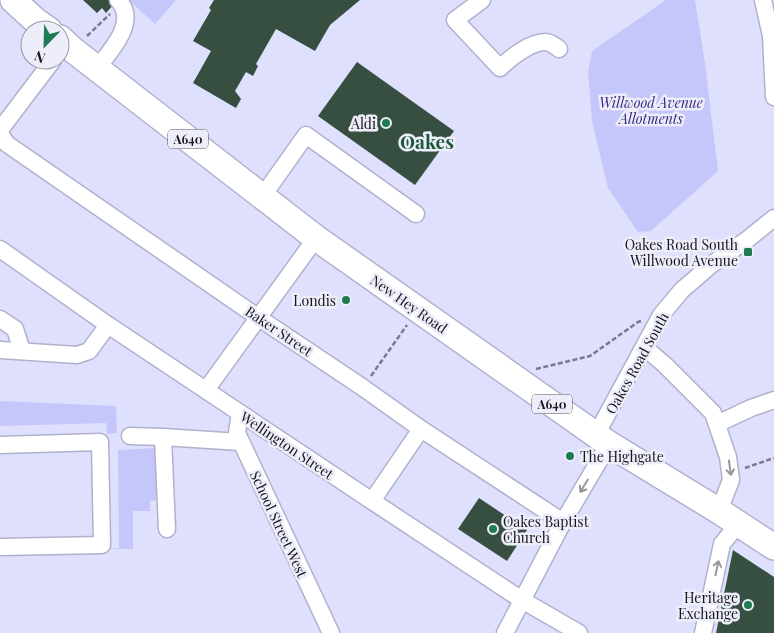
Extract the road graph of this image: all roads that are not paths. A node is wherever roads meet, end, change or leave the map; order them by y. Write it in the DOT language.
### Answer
graph roads {
  1 [pos="13,0"];
  2 [pos="29,0"];
  3 [pos="482,0"];
  4 [pos="120,1"];
  5 [pos="768,9"];
  6 [pos="35,20"];
  7 [pos="48,20"];
  8 [pos="559,49"];
  9 [pos="70,50"];
  10 [pos="97,68"];
  11 [pos="41,70"];
  12 [pos="774,97"];
  13 [pos="0,132"];
  14 [pos="262,196"];
  15 [pos="416,214"];
  16 [pos="774,218"];
  17 [pos="316,238"];
  18 [pos="0,249"];
  19 [pos="259,318"];
  20 [pos="0,319"];
  21 [pos="108,324"];
  22 [pos="644,347"];
  23 [pos="0,350"];
  24 [pos="22,351"];
  25 [pos="206,390"];
  26 [pos="774,400"];
  27 [pos="240,412"];
  28 [pos="717,424"];
  29 [pos="421,429"];
  30 [pos="130,436"];
  31 [pos="163,437"];
  32 [pos="602,439"];
  33 [pos="240,442"];
  34 [pos="0,445"];
  35 [pos="372,501"];
  36 [pos="728,517"];
  37 [pos="563,522"];
  38 [pos="167,529"];
  39 [pos="0,547"];
  40 [pos="774,547"];
  41 [pos="522,600"];
  42 [pos="563,629"];
  43 [pos="331,633"];
  44 [pos="505,633"];
  45 [pos="579,633"];
  46 [pos="704,633"];
  1 -- 6 [label="highway, New Hey Road / A640"];
  2 -- 7 [label="highway, New Hey Road / A640"];
  3 -- 8 [label="street"];
  4 -- 10 [label="street"];
  5 -- 12 [label="street"];
  9 -- 10 [label="highway, New Hey Road / A640"];
  10 -- 14 [label="highway, New Hey Road / A640"];
  11 -- 13 [label="street"];
  13 -- 19 [label="street, Baker Street"];
  14 -- 15 [label="street"];
  14 -- 17 [label="highway, New Hey Road / A640"];
  16 -- 22 [label="street, Oakes Road South"];
  17 -- 19 [label="street"];
  17 -- 32 [label="highway, New Hey Road / A640"];
  18 -- 21 [label="street, Wellington Street"];
  19 -- 25 [label="street"];
  19 -- 29 [label="street, Baker Street"];
  20 -- 24 [label="street"];
  21 -- 24 [label="street"];
  21 -- 25 [label="street, Wellington Street"];
  22 -- 28 [label="street"];
  22 -- 32 [label="street, Oakes Road South"];
  23 -- 24 [label="street"];
  25 -- 27 [label="street, Wellington Street"];
  26 -- 28 [label="street"];
  27 -- 33 [label="street, School Street West"];
  27 -- 35 [label="street, Wellington Street"];
  28 -- 36 [label="street, one-way"];
  29 -- 35 [label="street"];
  29 -- 37 [label="street, Baker Street"];
  30 -- 31 [label="street"];
  31 -- 33 [label="street"];
  31 -- 38 [label="street"];
  32 -- 36 [label="highway, New Hey Road / A640"];
  32 -- 37 [label="street, Oakes Road South, one-way"];
  33 -- 43 [label="street, School Street West"];
  34 -- 39 [label="street"];
  35 -- 41 [label="street, Wellington Street"];
  36 -- 40 [label="highway, New Hey Road / A640"];
  46 -- 36 [label="street, one-way"];
  37 -- 41 [label="street, Oakes Road South"];
  41 -- 42 [label="street, Wellington Street"];
  41 -- 44 [label="street, Oakes Road South"];
  42 -- 45 [label="street, Wellington Street"];
}
